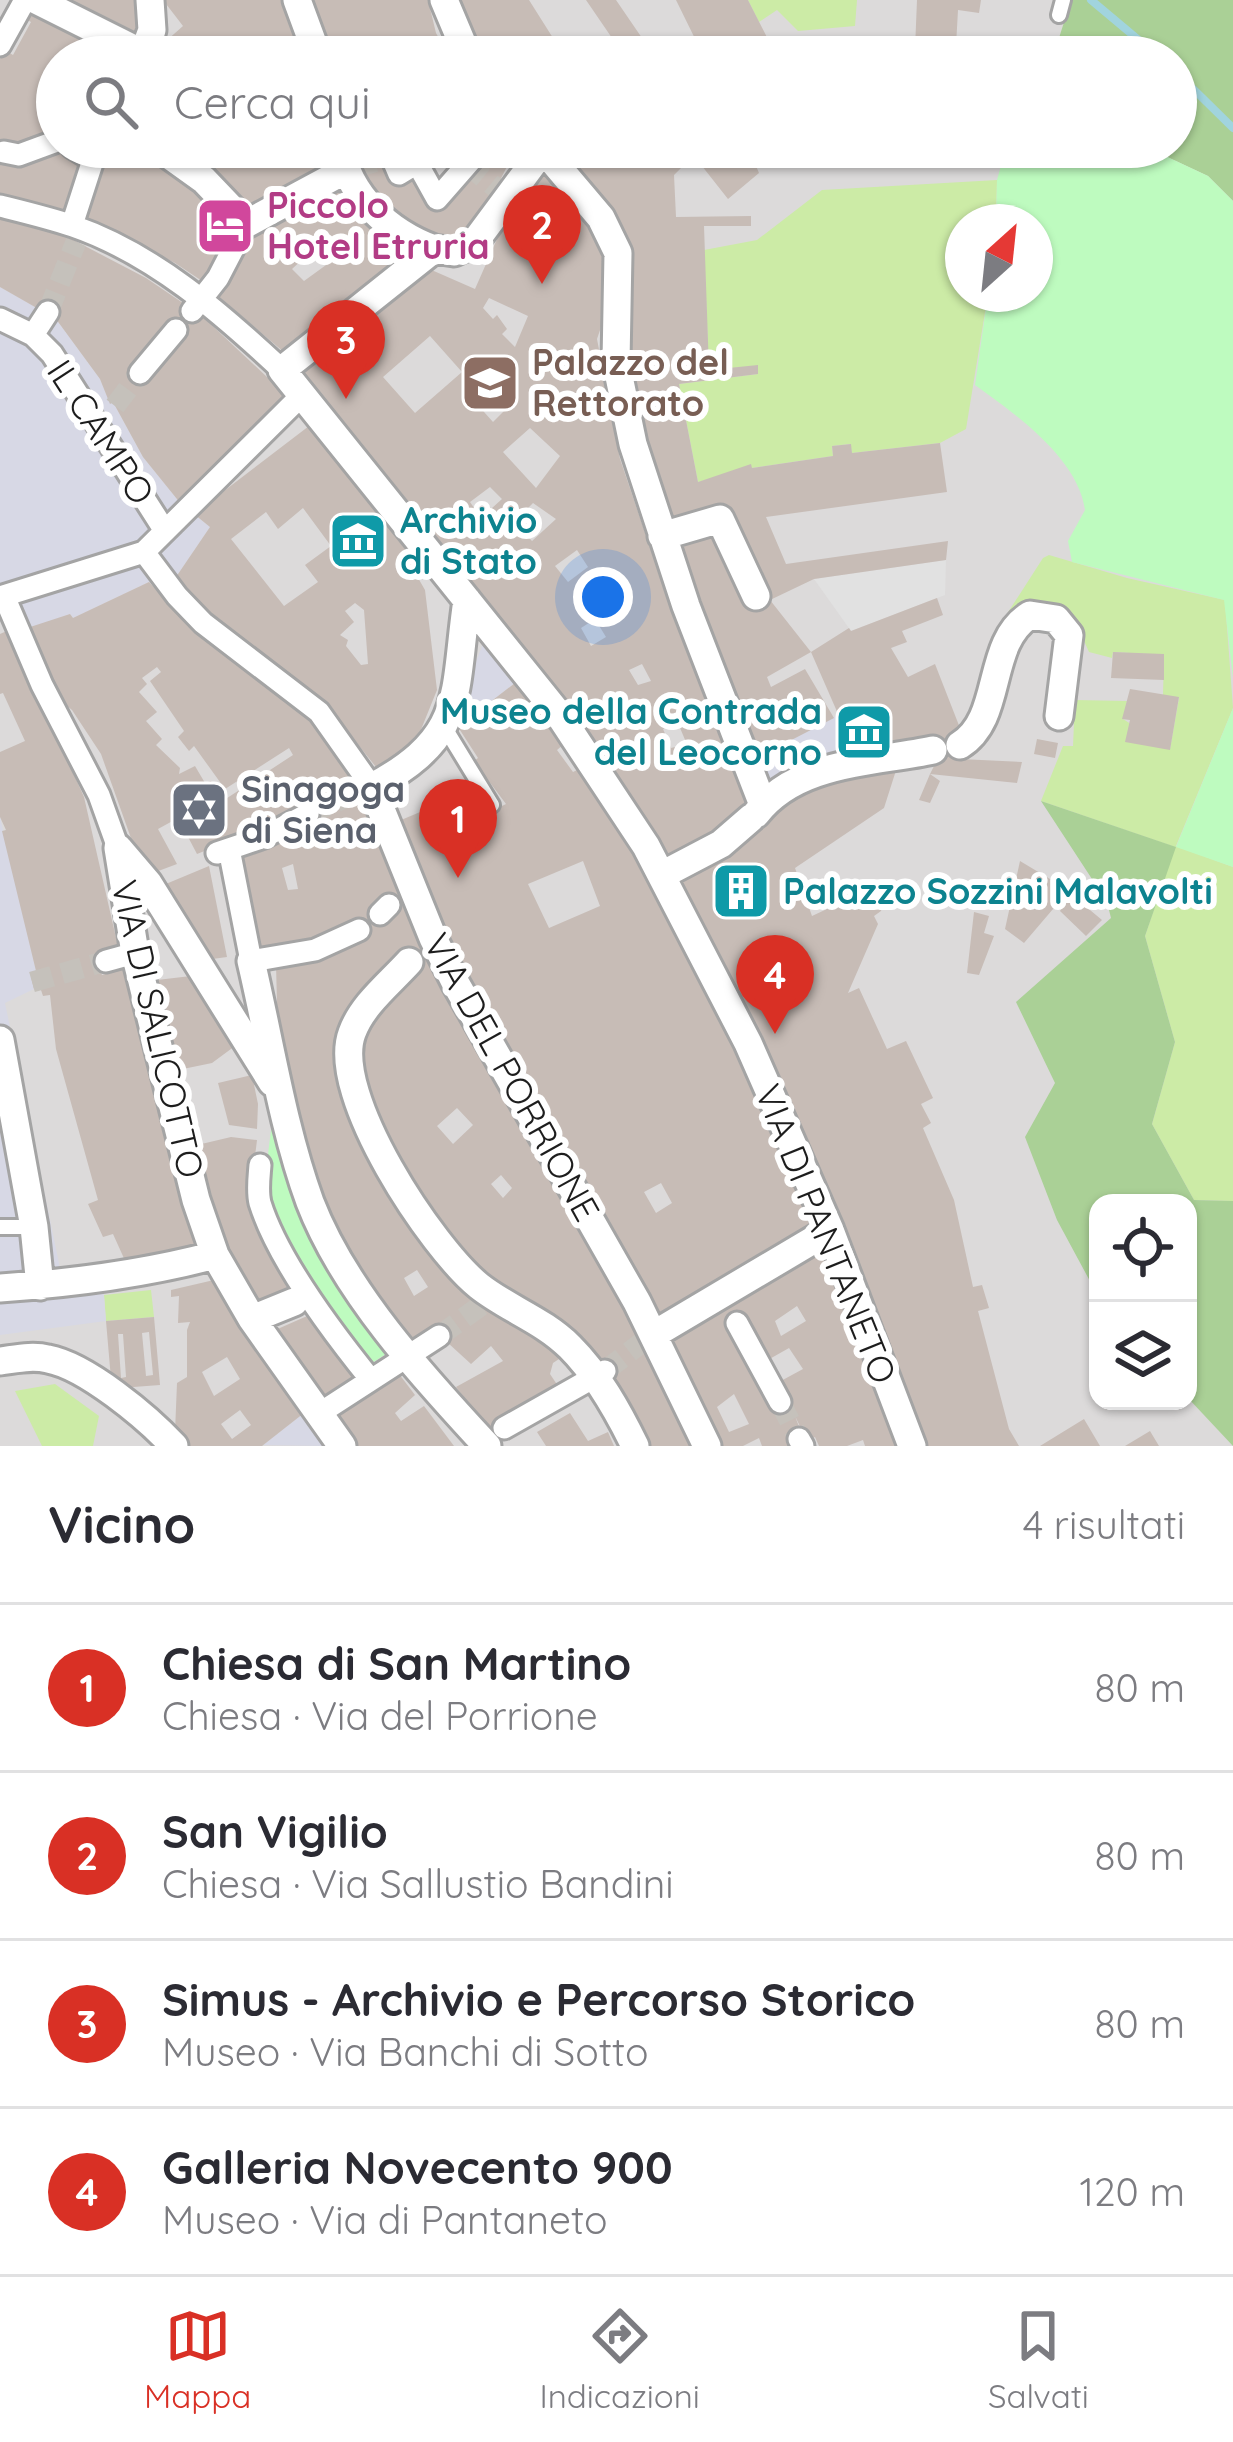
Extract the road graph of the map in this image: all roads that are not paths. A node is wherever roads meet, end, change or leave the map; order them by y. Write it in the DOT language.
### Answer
graph roads {
  1 [pos="25,0"];
  2 [pos="36,0"];
  3 [pos="150,0"];
  4 [pos="297,0"];
  5 [pos="444,0"];
  6 [pos="105,36"];
  7 [pos="150,36"];
  8 [pos="310,36"];
  9 [pos="459,36"];
  10 [pos="0,45"];
  11 [pos="36,149"];
  12 [pos="4,152"];
  13 [pos="88,168"];
  14 [pos="187,168"];
  15 [pos="336,168"];
  16 [pos="347,168"];
  17 [pos="420,168"];
  18 [pos="456,168"];
  19 [pos="524,168"];
  20 [pos="559,168"];
  21 [pos="0,206"];
  22 [pos="246,224"];
  23 [pos="76,232"];
  24 [pos="434,249"];
  25 [pos="197,305"];
  26 [pos="48,312"];
  27 [pos="0,319"];
  28 [pos="176,330"];
  29 [pos="32,335"];
  30 [pos="282,370"];
  31 [pos="140,374"];
  32 [pos="303,394"];
  33 [pos="165,531"];
  34 [pos="662,536"];
  35 [pos="144,552"];
  36 [pos="756,596"];
  37 [pos="2,597"];
  38 [pos="467,600"];
  39 [pos="1058,716"];
  40 [pos="445,728"];
  41 [pos="365,790"];
  42 [pos="492,805"];
  43 [pos="756,812"];
  44 [pos="308,814"];
  45 [pos="118,848"];
  46 [pos="662,875"];
  47 [pos="359,930"];
  48 [pos="422,950"];
  49 [pos="135,952"];
  50 [pos="251,961"];
  51 [pos="106,962"];
  52 [pos="0,1040"];
  53 [pos="273,1095"];
  54 [pos="260,1166"];
  55 [pos="34,1226"];
  56 [pos="0,1227"];
  57 [pos="830,1230"];
  58 [pos="215,1256"];
  59 [pos="40,1286"];
  60 [pos="0,1288"];
  61 [pos="294,1302"];
  62 [pos="252,1319"];
  63 [pos="737,1323"];
  64 [pos="439,1336"];
  65 [pos="649,1338"];
  66 [pos="409,1358"];
  67 [pos="0,1361"];
  68 [pos="600,1374"];
  69 [pos="370,1380"];
  70 [pos="780,1402"];
  71 [pos="317,1415"];
  72 [pos="487,1439"];
  73 [pos="167,1442"];
  74 [pos="342,1446"];
  75 [pos="635,1446"];
  76 [pos="707,1446"];
  77 [pos="912,1446"];
  1 -- 10 [label="street"];
  2 -- 6 [label="street"];
  3 -- 7 [label="street"];
  4 -- 8 [label="street"];
  5 -- 9 [label="street"];
  11 -- 12 [label="street"];
  13 -- 23 [label="street"];
  14 -- 22 [label="street"];
  15 -- 22 [label="street"];
  16 -- 24 [label="street"];
  17 -- 18 [label="street"];
  19 -- 24 [label="street"];
  20 -- 34 [label="street"];
  21 -- 23 [label="street"];
  22 -- 25 [label="street"];
  23 -- 25 [label="street"];
  24 -- 30 [label="street"];
  25 -- 30 [label="street"];
  26 -- 29 [label="street"];
  27 -- 29 [label="street, IL CAMPO"];
  28 -- 31 [label="street"];
  29 -- 33 [label="street, IL CAMPO"];
  30 -- 32 [label="street, VIA DI PANTANETO"];
  32 -- 33 [label="street"];
  32 -- 38 [label="street, VIA DI PANTANETO"];
  33 -- 35 [label="street, IL CAMPO"];
  34 -- 36 [label="street"];
  34 -- 43 [label="street"];
  35 -- 37 [label="street, IL CAMPO"];
  35 -- 41 [label="street, VIA DEL PORRIONE"];
  37 -- 45 [label="street, VIA DI SALICOTTO"];
  38 -- 40 [label="street"];
  38 -- 46 [label="street, VIA DI PANTANETO"];
  39 -- 43 [label="street"];
  40 -- 41 [label="street"];
  40 -- 42 [label="lane"];
  41 -- 48 [label="street, VIA DEL PORRIONE"];
  43 -- 46 [label="street"];
  44 -- 50 [label="street"];
  45 -- 49 [label="street, VIA DI SALICOTTO"];
  45 -- 53 [label="street"];
  46 -- 57 [label="street, VIA DI PANTANETO"];
  47 -- 50 [label="street"];
  48 -- 65 [label="street, VIA DEL PORRIONE"];
  48 -- 68 [label="street"];
  49 -- 51 [label="street"];
  49 -- 58 [label="street, VIA DI SALICOTTO"];
  50 -- 53 [label="street"];
  52 -- 55 [label="street"];
  53 -- 66 [label="street"];
  54 -- 69 [label="street"];
  55 -- 56 [label="lane"];
  55 -- 59 [label="street"];
  57 -- 65 [label="street"];
  57 -- 77 [label="street, VIA DI PANTANETO"];
  58 -- 59 [label="street"];
  58 -- 62 [label="street, VIA DI SALICOTTO"];
  59 -- 60 [label="street"];
  61 -- 62 [label="street"];
  62 -- 71 [label="street, VIA DI SALICOTTO"];
  63 -- 70 [label="street"];
  64 -- 66 [label="street"];
  65 -- 76 [label="street, VIA DEL PORRIONE"];
  66 -- 69 [label="street"];
  66 -- 72 [label="street"];
  67 -- 73 [label="street"];
  68 -- 72 [label="street"];
  68 -- 75 [label="street"];
  69 -- 71 [label="street"];
  71 -- 74 [label="street, VIA DI SALICOTTO"];
}
